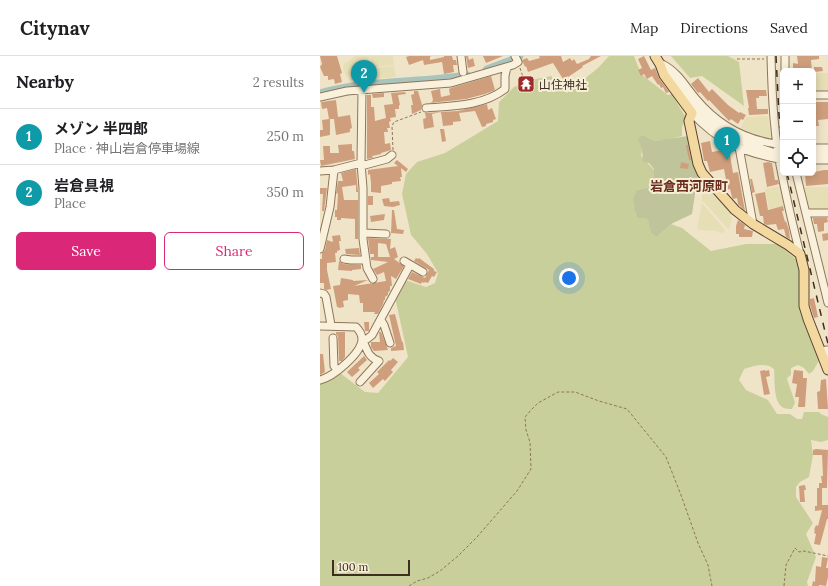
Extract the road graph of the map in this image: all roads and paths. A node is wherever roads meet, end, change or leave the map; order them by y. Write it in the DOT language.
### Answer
graph roads {
  1 [pos="461,56"];
  2 [pos="785,56"];
  3 [pos="771,57"];
  4 [pos="516,58"];
  5 [pos="737,59"];
  6 [pos="658,60"];
  7 [pos="507,67"];
  8 [pos="785,68"];
  9 [pos="521,70"];
  10 [pos="463,72"];
  11 [pos="523,77"];
  12 [pos="362,90"];
  13 [pos="828,94"];
  14 [pos="816,95"];
  15 [pos="320,97"];
  16 [pos="426,108"];
  17 [pos="692,113"];
  18 [pos="777,144"];
  19 [pos="739,148"];
  20 [pos="816,148"];
  21 [pos="828,148"];
  22 [pos="816,154"];
  23 [pos="828,154"];
  24 [pos="392,155"];
  25 [pos="778,156"];
  26 [pos="816,160"];
  27 [pos="828,160"];
  28 [pos="361,164"];
  29 [pos="334,170"];
  30 [pos="320,171"];
  31 [pos="797,176"];
  32 [pos="806,213"];
  33 [pos="828,213"];
  34 [pos="753,224"];
  35 [pos="363,233"];
  36 [pos="386,234"];
  37 [pos="320,249"];
  38 [pos="800,254"];
  39 [pos="344,259"];
  40 [pos="366,260"];
  41 [pos="423,272"];
  42 [pos="373,279"];
  43 [pos="320,293"];
  44 [pos="828,303"];
  45 [pos="381,320"];
  46 [pos="331,325"];
  47 [pos="320,326"];
  48 [pos="333,338"];
  49 [pos="362,338"];
  50 [pos="390,343"];
  51 [pos="828,350"];
  52 [pos="828,366"];
  53 [pos="337,370"];
  54 [pos="320,380"];
  55 [pos="360,382"];
  56 [pos="828,556"];
  57 [pos="409,586"];
  58 [pos="712,586"];
  59 [pos="784,586"];
  1 -- 10 [label="street"];
  2 -- 8 [label="street"];
  3 -- 5 [label="path"];
  3 -- 18 [label="street"];
  4 -- 7 [label="street"];
  6 -- 17 [label="main road"];
  6 -- 18 [label="street"];
  6 -- 25 [label="street"];
  7 -- 12 [label="street"];
  7 -- 16 [label="street"];
  9 -- 11 [label="path"];
  12 -- 15 [label="street"];
  12 -- 28 [label="street"];
  13 -- 14 [label="street"];
  16 -- 24 [label="path"];
  17 -- 19 [label="street"];
  17 -- 34 [label="main road"];
  18 -- 25 [label="street"];
  19 -- 25 [label="street"];
  19 -- 34 [label="street"];
  20 -- 21 [label="street"];
  22 -- 23 [label="street"];
  24 -- 28 [label="street"];
  25 -- 38 [label="street"];
  26 -- 27 [label="street"];
  28 -- 29 [label="street"];
  28 -- 35 [label="street"];
  29 -- 30 [label="street"];
  29 -- 37 [label="street"];
  31 -- 32 [label="street"];
  32 -- 33 [label="street"];
  32 -- 44 [label="street"];
  34 -- 38 [label="main road"];
  35 -- 36 [label="street"];
  35 -- 40 [label="street"];
  38 -- 52 [label="main road"];
  39 -- 40 [label="street"];
  40 -- 42 [label="street"];
  41 -- 45 [label="street"];
  43 -- 46 [label="street"];
  45 -- 49 [label="street"];
  45 -- 50 [label="street"];
  46 -- 47 [label="street"];
  46 -- 49 [label="street"];
  48 -- 53 [label="street"];
  49 -- 53 [label="street"];
  49 -- 55 [label="street"];
  51 -- 52 [label="street"];
  53 -- 54 [label="street"];
  56 -- 59 [label="path"];
  57 -- 58 [label="path"];
}
